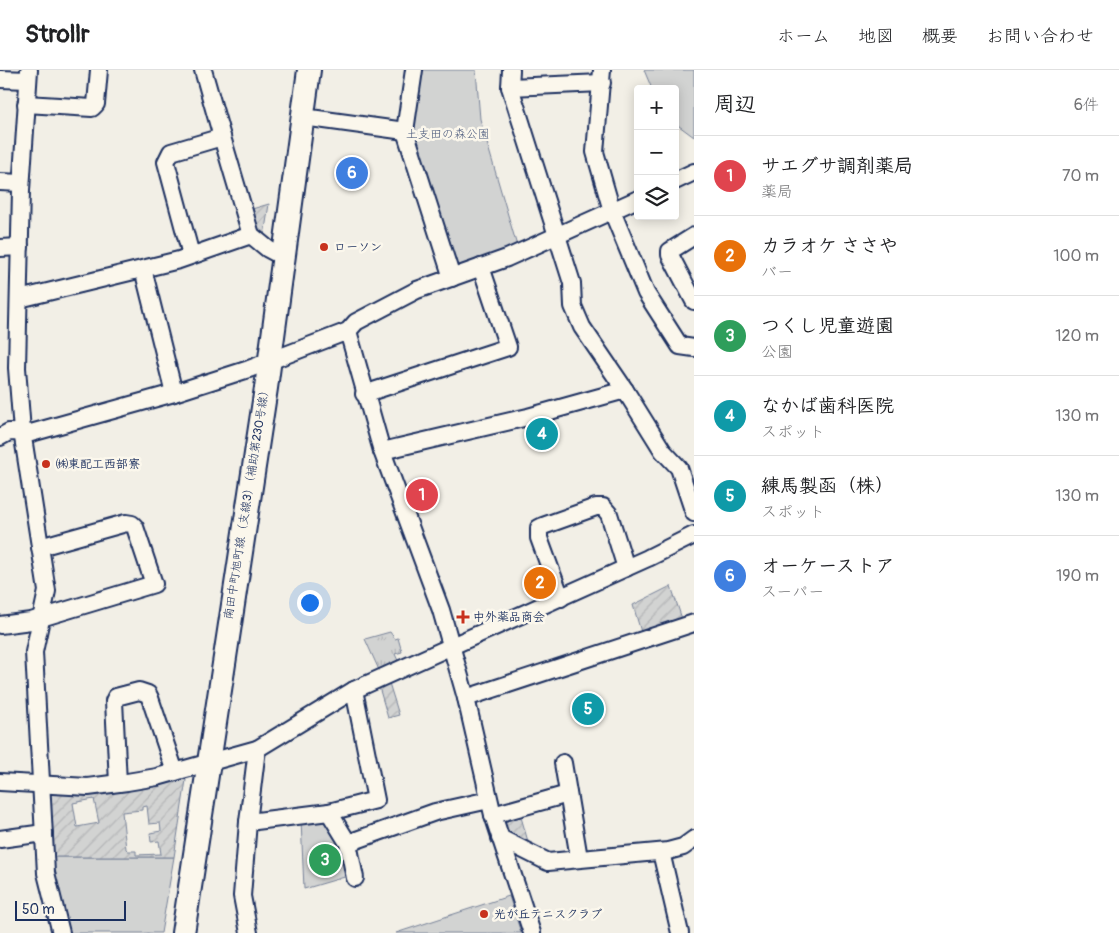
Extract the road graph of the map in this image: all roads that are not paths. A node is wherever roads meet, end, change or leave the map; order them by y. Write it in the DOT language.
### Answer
graph roads {
  1 [pos="99,70"];
  2 [pos="203,70"];
  3 [pos="309,70"];
  4 [pos="414,70"];
  5 [pos="511,70"];
  6 [pos="28,75"];
  7 [pos="602,76"];
  8 [pos="0,79"];
  9 [pos="510,87"];
  10 [pos="26,104"];
  11 [pos="303,117"];
  12 [pos="405,131"];
  13 [pos="222,138"];
  14 [pos="694,172"];
  15 [pos="679,179"];
  16 [pos="0,182"];
  17 [pos="21,183"];
  18 [pos="634,200"];
  19 [pos="612,211"];
  20 [pos="251,235"];
  21 [pos="556,236"];
  22 [pos="694,236"];
  23 [pos="20,247"];
  24 [pos="0,248"];
  25 [pos="191,255"];
  26 [pos="284,257"];
  27 [pos="481,267"];
  28 [pos="143,269"];
  29 [pos="452,278"];
  30 [pos="19,298"];
  31 [pos="694,300"];
  32 [pos="348,331"];
  33 [pos="694,348"];
  34 [pos="268,362"];
  35 [pos="625,390"];
  36 [pos="174,393"];
  37 [pos="364,394"];
  38 [pos="22,431"];
  39 [pos="0,437"];
  40 [pos="382,451"];
  41 [pos="694,513"];
  42 [pos="694,535"];
  43 [pos="40,547"];
  44 [pos="626,568"];
  45 [pos="561,598"];
  46 [pos="41,618"];
  47 [pos="694,623"];
  48 [pos="0,625"];
  49 [pos="452,648"];
  50 [pos="354,690"];
  51 [pos="466,698"];
  52 [pos="257,749"];
  53 [pos="562,762"];
  54 [pos="209,763"];
  55 [pos="175,772"];
  56 [pos="0,782"];
  57 [pos="118,783"];
  58 [pos="41,784"];
  59 [pos="568,794"];
  60 [pos="491,807"];
  61 [pos="329,812"];
  62 [pos="248,822"];
  63 [pos="44,833"];
  64 [pos="500,838"];
  65 [pos="694,838"];
  66 [pos="0,839"];
  67 [pos="348,843"];
  68 [pos="660,852"];
  69 [pos="579,858"];
  70 [pos="355,878"];
  71 [pos="60,933"];
  72 [pos="183,933"];
  73 [pos="248,933"];
  74 [pos="532,933"];
  75 [pos="680,933"];
  1 -- 10 [label="street"];
  2 -- 13 [label="street"];
  3 -- 11 [label="main road, 南田中町旭町線（支線3）（補助第230号線）"];
  4 -- 12 [label="street"];
  5 -- 9 [label="street"];
  6 -- 8 [label="street"];
  6 -- 10 [label="street"];
  7 -- 9 [label="street"];
  7 -- 19 [label="street"];
  9 -- 21 [label="street"];
  10 -- 17 [label="street"];
  11 -- 12 [label="street"];
  11 -- 26 [label="main road, 南田中町旭町線（支線3）（補助第230号線）"];
  12 -- 29 [label="street"];
  13 -- 20 [label="street"];
  13 -- 25 [label="street"];
  14 -- 15 [label="street"];
  16 -- 17 [label="street"];
  17 -- 23 [label="street"];
  18 -- 19 [label="street"];
  19 -- 21 [label="street"];
  19 -- 33 [label="street"];
  20 -- 25 [label="street"];
  20 -- 26 [label="street"];
  21 -- 27 [label="street"];
  21 -- 35 [label="street"];
  22 -- 31 [label="street"];
  23 -- 24 [label="street"];
  23 -- 30 [label="street"];
  25 -- 28 [label="street"];
  26 -- 34 [label="main road, 南田中町旭町線（支線3）（補助第230号線）"];
  27 -- 29 [label="street"];
  27 -- 37 [label="street"];
  28 -- 30 [label="street"];
  28 -- 36 [label="street"];
  29 -- 32 [label="street"];
  30 -- 38 [label="street"];
  32 -- 34 [label="street"];
  32 -- 37 [label="street"];
  34 -- 36 [label="street"];
  34 -- 54 [label="main road, 南田中町旭町線（支線3）（補助第230号線）"];
  35 -- 40 [label="street"];
  35 -- 41 [label="street"];
  36 -- 38 [label="street"];
  37 -- 40 [label="street"];
  38 -- 39 [label="street"];
  38 -- 43 [label="street"];
  40 -- 49 [label="street"];
  42 -- 44 [label="street"];
  43 -- 46 [label="street"];
  43 -- 46 [label="street"];
  44 -- 45 [label="street"];
  44 -- 45 [label="street"];
  45 -- 49 [label="street"];
  46 -- 48 [label="street"];
  46 -- 58 [label="street"];
  47 -- 51 [label="street"];
  49 -- 50 [label="street"];
  49 -- 51 [label="street"];
  50 -- 52 [label="street"];
  50 -- 61 [label="street"];
  51 -- 60 [label="street"];
  52 -- 54 [label="street"];
  52 -- 62 [label="street"];
  53 -- 59 [label="street"];
  54 -- 55 [label="street"];
  54 -- 72 [label="main road, 南田中町旭町線（支線3）（補助第230号線）"];
  55 -- 57 [label="street"];
  55 -- 57 [label="street"];
  56 -- 58 [label="street"];
  57 -- 58 [label="street"];
  58 -- 63 [label="street"];
  59 -- 60 [label="street"];
  59 -- 69 [label="street"];
  60 -- 64 [label="street"];
  60 -- 67 [label="street"];
  61 -- 62 [label="street"];
  61 -- 67 [label="street"];
  62 -- 73 [label="street"];
  63 -- 66 [label="street"];
  63 -- 71 [label="street"];
  64 -- 69 [label="street"];
  64 -- 74 [label="street"];
  65 -- 68 [label="street"];
  67 -- 70 [label="street"];
  68 -- 69 [label="street"];
  68 -- 75 [label="street"];
}
